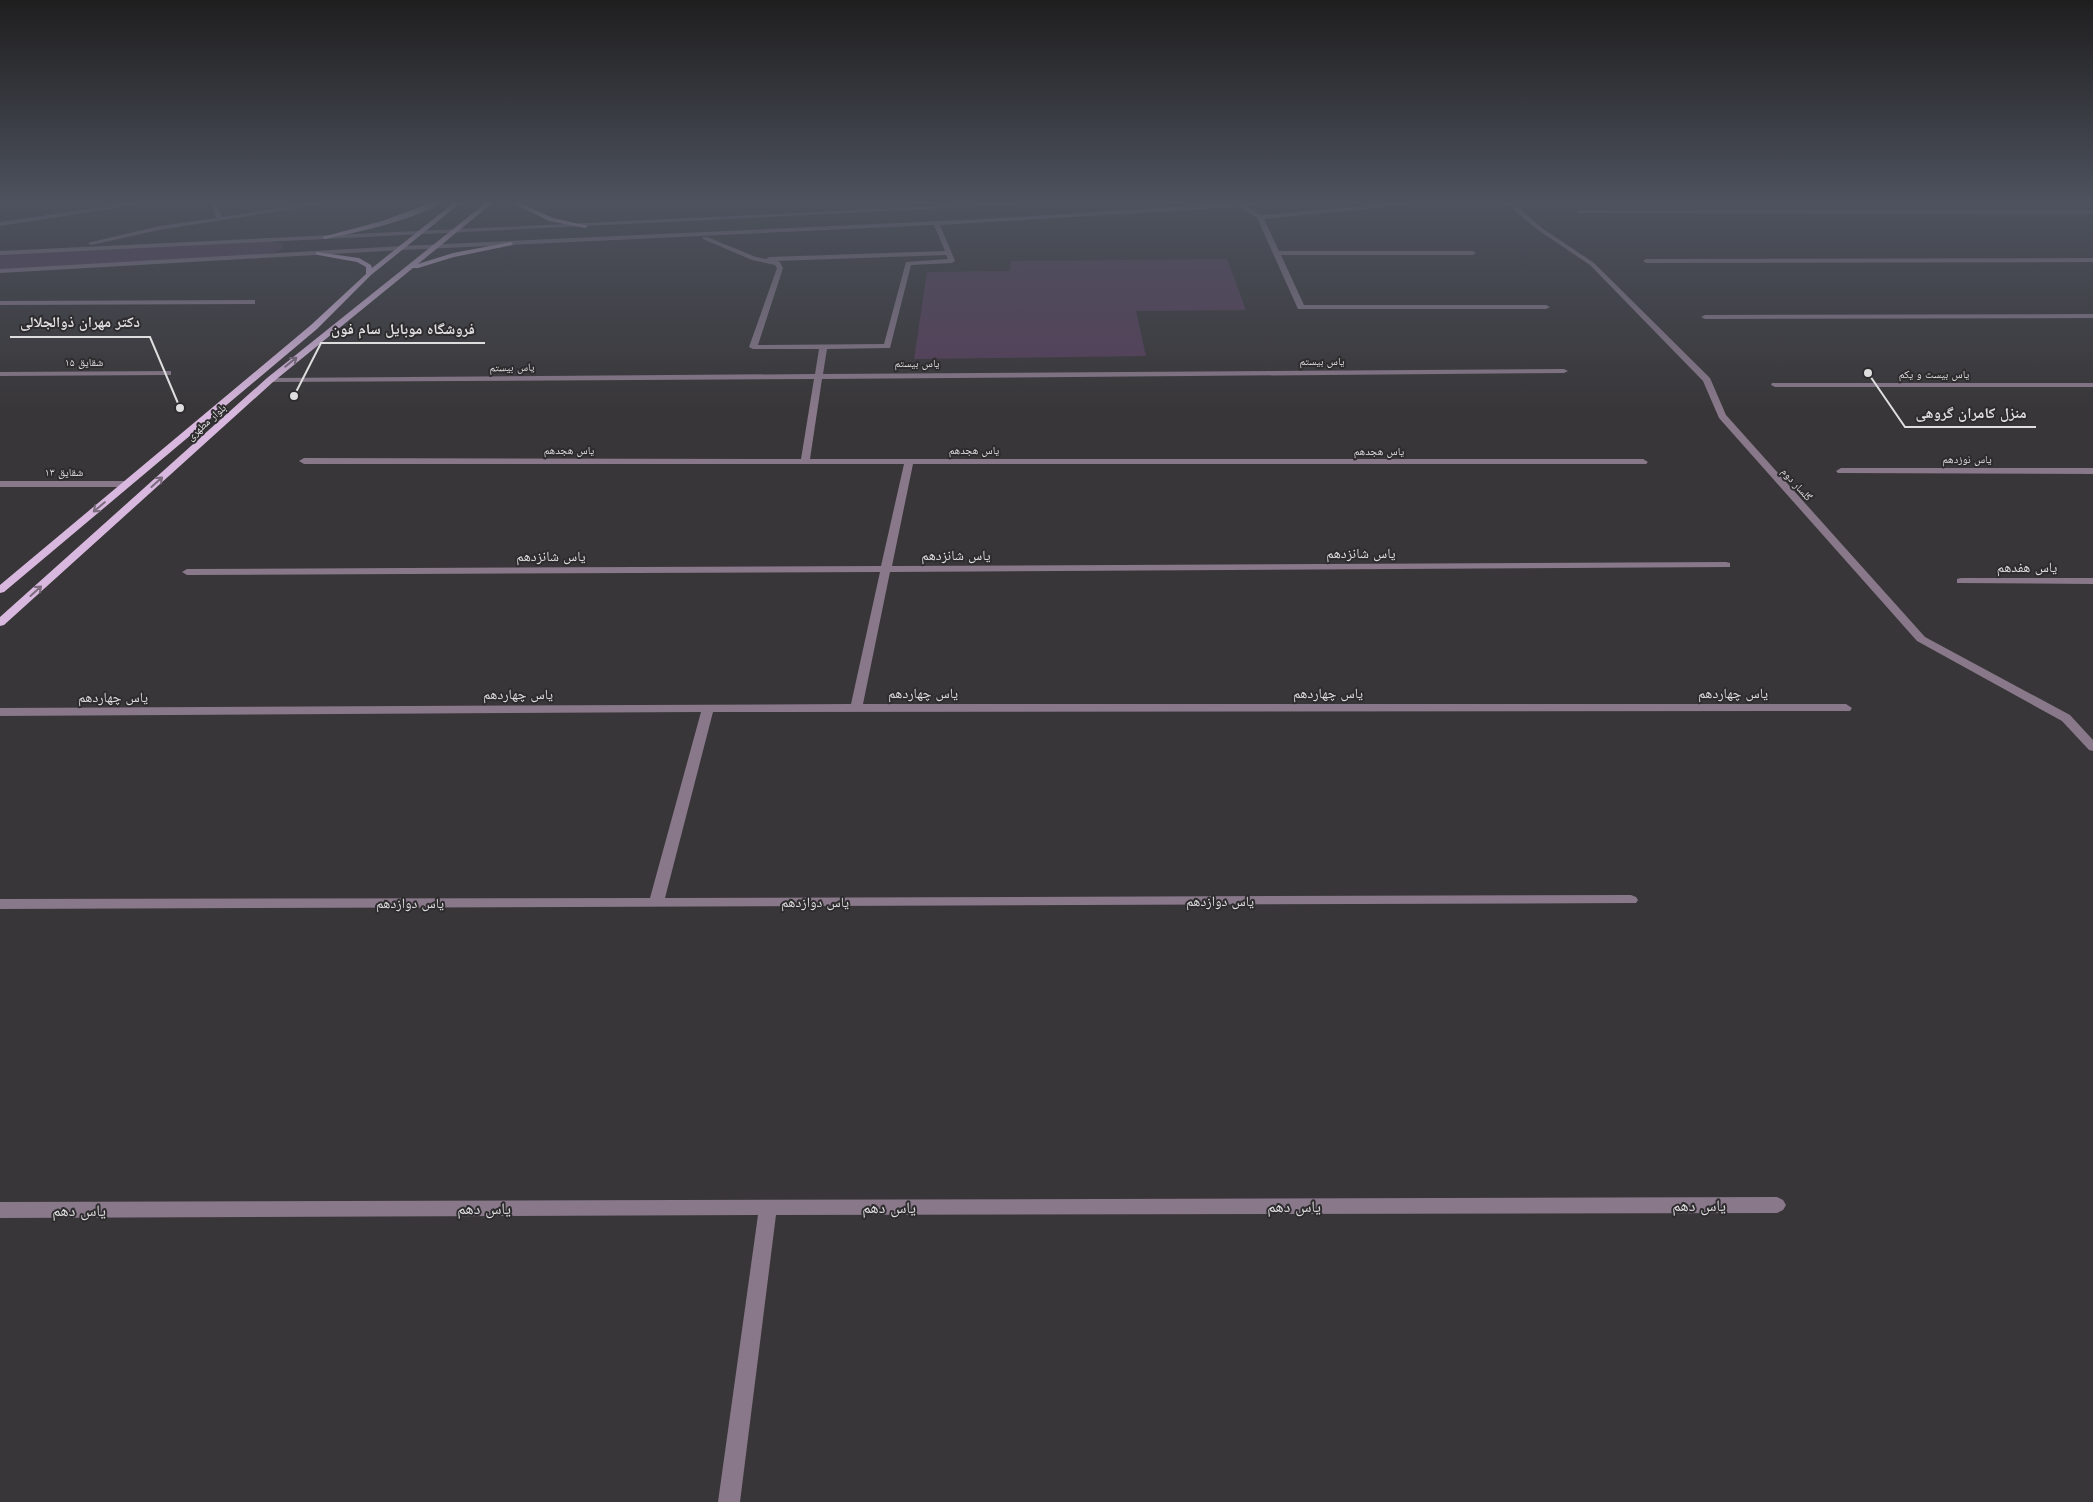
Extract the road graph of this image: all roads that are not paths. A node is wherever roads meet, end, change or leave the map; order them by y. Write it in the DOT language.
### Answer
graph roads {
  1 [pos="373,271"];
  2 [pos="405,271"];
  3 [pos="779,271"];
  4 [pos="906,271"];
  5 [pos="1284,271"];
  6 [pos="1599,271"];
  7 [pos="369,274"];
  8 [pos="252,302"];
  9 [pos="0,303"];
  10 [pos="1546,307"];
  11 [pos="2093,316"];
  12 [pos="1705,317"];
  13 [pos="823,347"];
  14 [pos="1564,371"];
  15 [pos="168,373"];
  16 [pos="0,374"];
  17 [pos="817,375"];
  18 [pos="270,380"];
  19 [pos="1775,385"];
  20 [pos="2093,385"];
  21 [pos="304,461"];
  22 [pos="804,461"];
  23 [pos="909,461"];
  24 [pos="1643,462"];
  25 [pos="1841,471"];
  26 [pos="2093,471"];
  27 [pos="0,484"];
  28 [pos="127,484"];
  29 [pos="1726,565"];
  30 [pos="886,569"];
  31 [pos="187,572"];
  32 [pos="1961,581"];
  33 [pos="2093,581"];
  34 [pos="0,590"];
  35 [pos="0,623"];
  36 [pos="708,708"];
  37 [pos="856,708"];
  38 [pos="1846,708"];
  39 [pos="0,712"];
  40 [pos="2093,747"];
  41 [pos="1630,900"];
  42 [pos="656,903"];
  43 [pos="0,904"];
  44 [pos="1778,1205"];
  45 [pos="768,1207"];
  46 [pos="0,1210"];
  47 [pos="729,1502"];
  1 -- 7 [label="main road, بلوار مطهری"];
  18 -- 2 [label="main road, بلوار مطهری, one-way"];
  3 -- 13 [label="street"];
  4 -- 13 [label="street"];
  5 -- 10 [label="street"];
  6 -- 40 [label="street, گلسار دوم"];
  7 -- 28 [label="main road, بلوار مطهری"];
  8 -- 9 [label="street"];
  11 -- 12 [label="street"];
  13 -- 17 [label="street"];
  14 -- 17 [label="street, یاس بیستم"];
  15 -- 16 [label="street, شقایق ۱۵"];
  17 -- 18 [label="street, یاس بیستم"];
  17 -- 22 [label="street"];
  35 -- 18 [label="main road, بلوار مطهری, one-way"];
  19 -- 20 [label="street, یاس بیست و یکم"];
  21 -- 22 [label="street, یاس هجدهم"];
  22 -- 23 [label="street, یاس هجدهم"];
  23 -- 24 [label="street, یاس هجدهم"];
  23 -- 30 [label="street"];
  25 -- 26 [label="street, یاس نوزدهم"];
  27 -- 28 [label="street, شقایق ۱۳"];
  28 -- 34 [label="main road, بلوار مطهری, one-way"];
  29 -- 30 [label="street, یاس شانزدهم"];
  30 -- 31 [label="street, یاس شانزدهم"];
  30 -- 37 [label="street"];
  32 -- 33 [label="street, یاس هفدهم"];
  36 -- 37 [label="street, یاس چهاردهم"];
  36 -- 39 [label="street, یاس چهاردهم"];
  36 -- 42 [label="street"];
  37 -- 38 [label="street, یاس چهاردهم"];
  41 -- 42 [label="street, یاس دوازدهم"];
  42 -- 43 [label="street, یاس دوازدهم"];
  44 -- 45 [label="street, یاس دهم"];
  45 -- 46 [label="street, یاس دهم"];
  45 -- 47 [label="street"];
}
